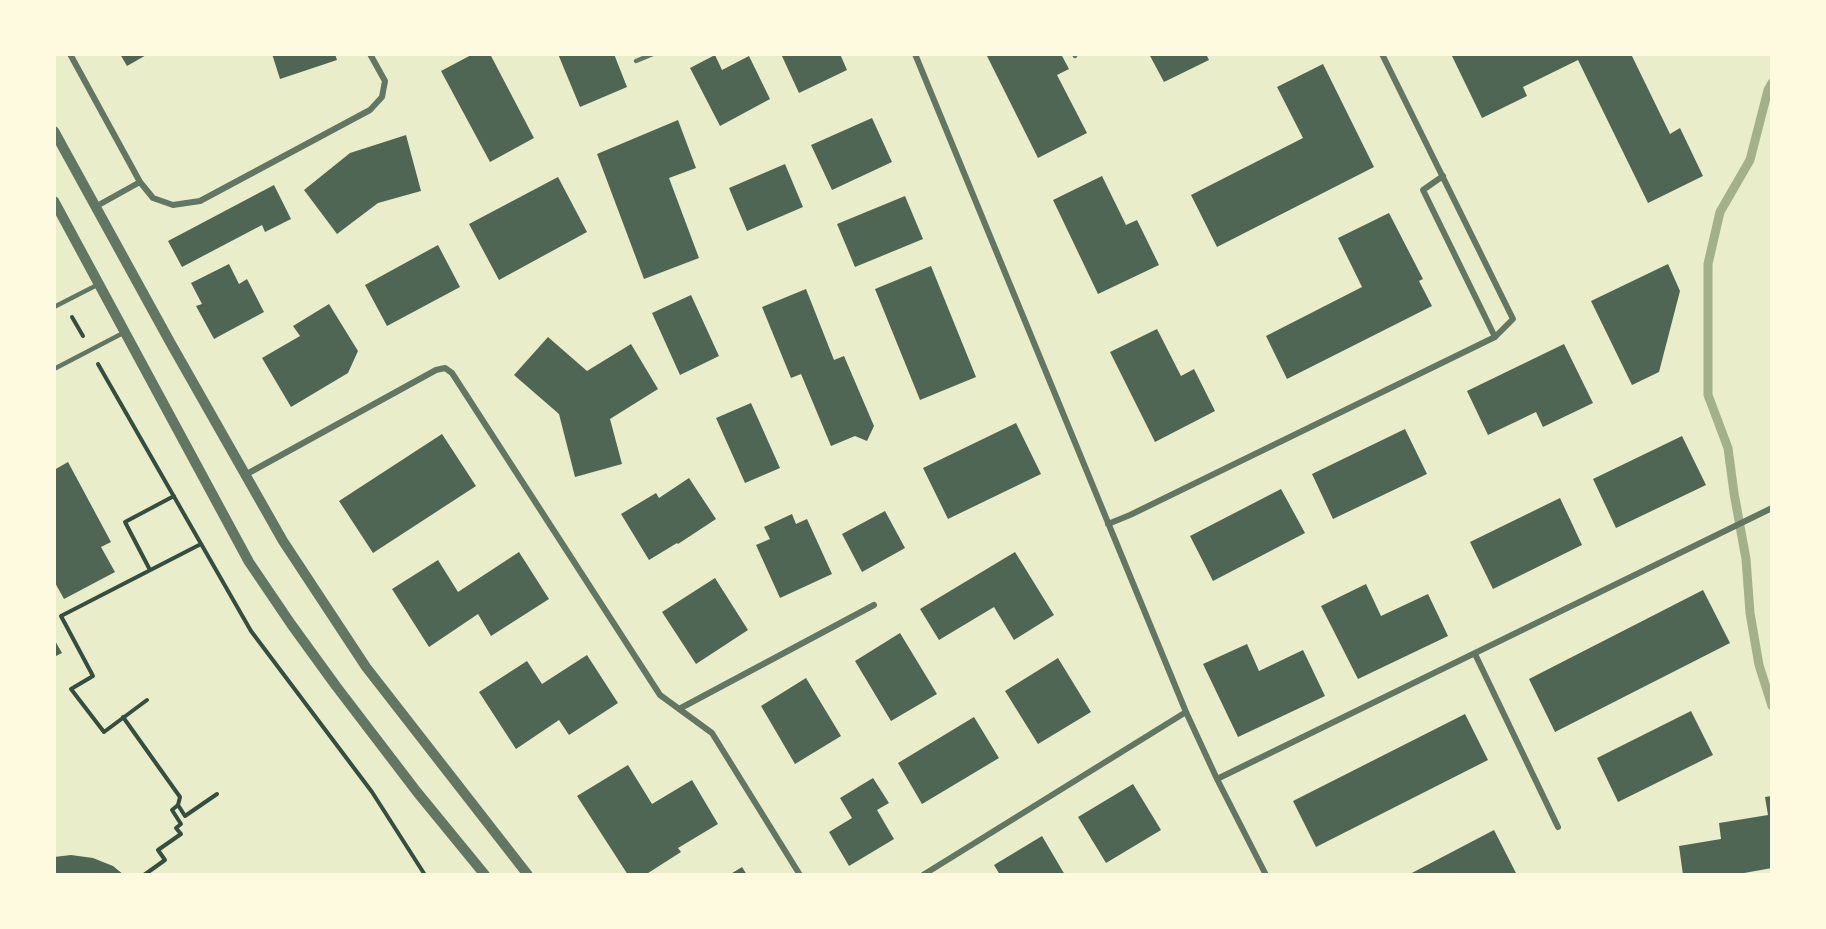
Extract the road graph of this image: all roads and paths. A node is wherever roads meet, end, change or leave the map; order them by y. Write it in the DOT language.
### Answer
graph roads {
  1 [pos="70,54"];
  2 [pos="370,54"];
  3 [pos="653,54"];
  4 [pos="915,54"];
  5 [pos="1382,54"];
  6 [pos="636,61"];
  7 [pos="54,131"];
  8 [pos="1443,176"];
  9 [pos="140,182"];
  10 [pos="54,201"];
  11 [pos="95,207"];
  12 [pos="99,284"];
  13 [pos="63,302"];
  14 [pos="54,307"];
  15 [pos="124,332"];
  16 [pos="1495,337"];
  17 [pos="90,350"];
  18 [pos="54,369"];
  19 [pos="245,475"];
  20 [pos="174,496"];
  21 [pos="1770,509"];
  22 [pos="1108,524"];
  23 [pos="201,544"];
  24 [pos="150,570"];
  25 [pos="874,605"];
  26 [pos="1475,654"];
  27 [pos="147,700"];
  28 [pos="679,709"];
  29 [pos="1186,712"];
  30 [pos="123,717"];
  31 [pos="1216,779"];
  32 [pos="217,794"];
  33 [pos="178,806"];
  34 [pos="1558,827"];
  35 [pos="144,875"];
  36 [pos="425,875"];
  37 [pos="485,875"];
  38 [pos="528,875"];
  39 [pos="800,875"];
  40 [pos="923,875"];
  41 [pos="1266,875"];
  1 -- 9 [label="street"];
  2 -- 9 [label="street"];
  3 -- 6 [label="lane"];
  4 -- 22 [label="street"];
  5 -- 8 [label="street"];
  7 -- 11 [label="street"];
  8 -- 16 [label="street"];
  8 -- 16 [label="street"];
  9 -- 11 [label="street"];
  10 -- 12 [label="street"];
  11 -- 19 [label="street"];
  12 -- 13 [label="lane"];
  12 -- 15 [label="street"];
  13 -- 14 [label="lane"];
  13 -- 17 [label="path"];
  15 -- 17 [label="lane"];
  15 -- 37 [label="street"];
  16 -- 22 [label="street"];
  17 -- 18 [label="lane"];
  17 -- 20 [label="path"];
  19 -- 28 [label="street"];
  19 -- 38 [label="street"];
  20 -- 23 [label="path"];
  20 -- 24 [label="path"];
  21 -- 26 [label="street"];
  22 -- 29 [label="street"];
  23 -- 24 [label="path"];
  23 -- 36 [label="path"];
  24 -- 30 [label="path"];
  25 -- 28 [label="street"];
  26 -- 31 [label="street"];
  26 -- 34 [label="street"];
  27 -- 30 [label="path"];
  28 -- 39 [label="street"];
  29 -- 31 [label="street"];
  29 -- 40 [label="street"];
  30 -- 33 [label="path"];
  31 -- 41 [label="street"];
  32 -- 33 [label="path"];
  33 -- 35 [label="path"];
}
